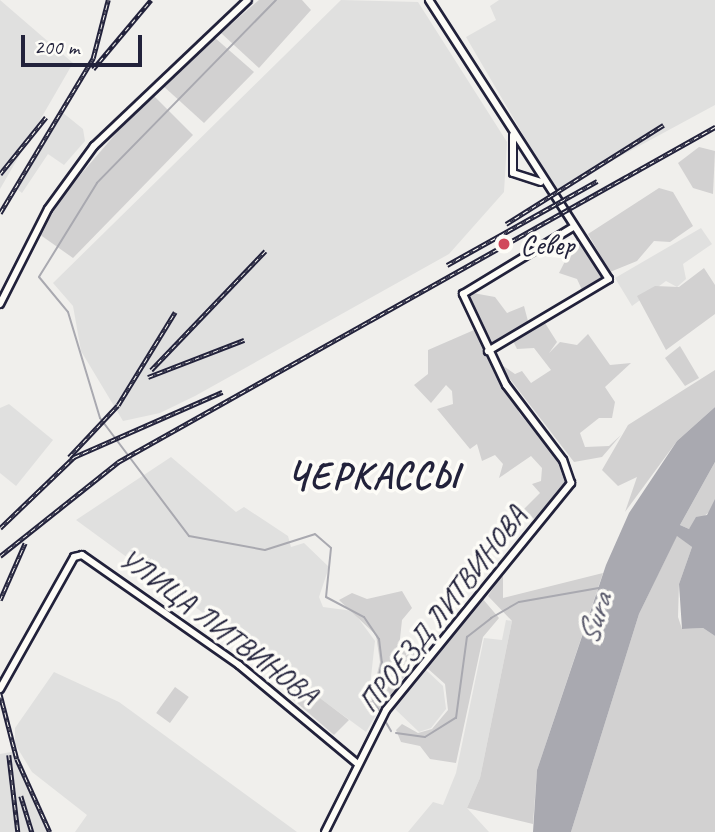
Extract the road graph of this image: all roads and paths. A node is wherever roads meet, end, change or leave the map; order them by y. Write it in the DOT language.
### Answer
graph roads {
  1 [pos="248,0"];
  2 [pos="429,0"];
  3 [pos="513,135"];
  4 [pos="533,167"];
  5 [pos="526,179"];
  6 [pos="545,186"];
  7 [pos="573,227"];
  8 [pos="0,304"];
  9 [pos="488,351"];
  10 [pos="0,689"];
  11 [pos="358,764"];
  12 [pos="325,832"];
  1 -- 8 [label="main road"];
  2 -- 3 [label="main road"];
  3 -- 4 [label="main road"];
  3 -- 5 [label="main road"];
  4 -- 5 [label="main road"];
  4 -- 6 [label="main road"];
  5 -- 6 [label="main road"];
  6 -- 7 [label="main road"];
  7 -- 9 [label="main road"];
  7 -- 9 [label="main road"];
  9 -- 11 [label="main road, ПРОЕЗД ЛИТВИНОВА"];
  10 -- 11 [label="main road, УЛИЦА ЛИТВИНОВА"];
  11 -- 12 [label="main road, ПРОЕЗД ЛИТВИНОВА"];
}
